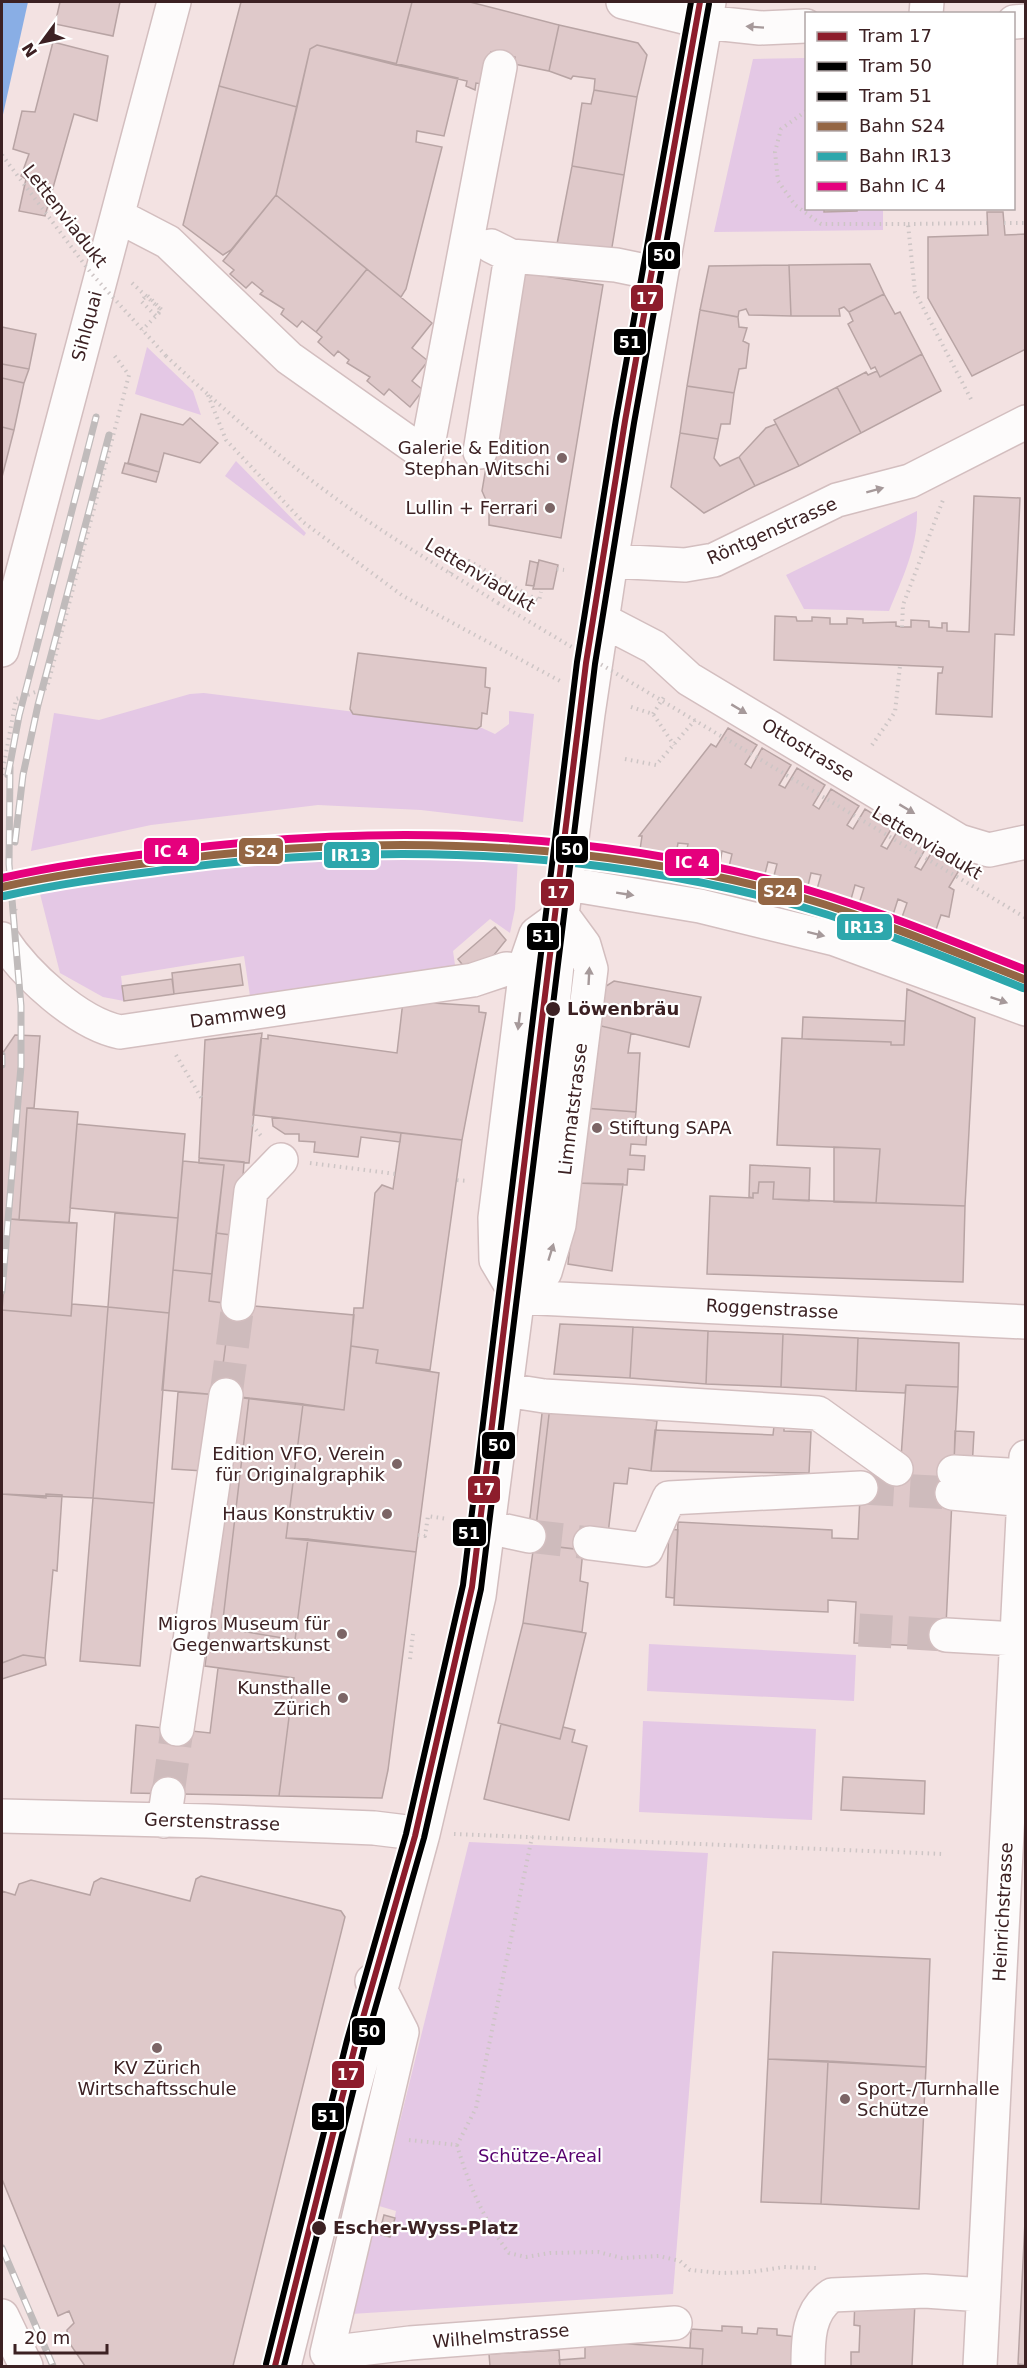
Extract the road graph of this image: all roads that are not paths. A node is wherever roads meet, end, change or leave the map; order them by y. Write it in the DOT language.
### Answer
graph roads {
  1 [pos="174,2"];
  2 [pos="623,2"];
  3 [pos="709,7"];
  4 [pos="805,26"];
  5 [pos="500,67"];
  6 [pos="132,223"];
  7 [pos="468,238"];
  8 [pos="511,255"];
  9 [pos="660,274"];
  10 [pos="1026,422"];
  11 [pos="480,452"];
  12 [pos="611,561"];
  13 [pos="602,620"];
  14 [pos="2,650"];
  15 [pos="1026,842"];
  16 [pos="565,900"];
  17 [pos="2,939"];
  18 [pos="516,970"];
  19 [pos="1026,1009"];
  20 [pos="281,1160"];
  21 [pos="518,1297"];
  22 [pos="238,1304"];
  23 [pos="1026,1322"];
  24 [pos="506,1390"];
  25 [pos="226,1395"];
  26 [pos="896,1469"];
  27 [pos="1024,1478"];
  28 [pos="953,1482"];
  29 [pos="861,1488"];
  30 [pos="488,1527"];
  31 [pos="529,1536"];
  32 [pos="590,1543"];
  33 [pos="946,1635"];
  34 [pos="1016,1639"];
  35 [pos="177,1729"];
  36 [pos="2,1816"];
  37 [pos="423,1834"];
  38 [pos="1014,1892"];
  39 [pos="380,1989"];
  40 [pos="983,2295"];
  41 [pos="2,2316"];
  42 [pos="675,2323"];
  43 [pos="26,2367"];
  44 [pos="284,2367"];
  45 [pos="808,2367"];
  46 [pos="980,2367"];
  1 -- 6 [label="street, Sihlquai"];
  2 -- 3 [label="street"];
  4 -- 3 [label="street, one-way"];
  3 -- 9 [label="street"];
  5 -- 7 [label="street"];
  6 -- 7 [label="street"];
  6 -- 14 [label="street, Sihlquai"];
  7 -- 8 [label="street"];
  8 -- 9 [label="street"];
  8 -- 11 [label="street"];
  9 -- 12 [label="street"];
  12 -- 10 [label="street, Röntgenstrasse, one-way"];
  12 -- 13 [label="street"];
  13 -- 15 [label="street, Ottostrasse, one-way"];
  13 -- 16 [label="street"];
  16 -- 18 [label="street"];
  16 -- 19 [label="street, one-way"];
  16 -- 21 [label="street, Limmatstrasse"];
  17 -- 18 [label="street, Dammweg"];
  18 -- 21 [label="street, one-way"];
  20 -- 22 [label="street"];
  21 -- 23 [label="street, Roggenstrasse"];
  21 -- 24 [label="street"];
  24 -- 26 [label="street"];
  24 -- 30 [label="street"];
  25 -- 35 [label="street"];
  27 -- 28 [label="street"];
  27 -- 34 [label="street, Heinrichstrasse"];
  29 -- 32 [label="street"];
  30 -- 31 [label="street"];
  30 -- 37 [label="street"];
  33 -- 34 [label="street"];
  34 -- 38 [label="street, Heinrichstrasse"];
  36 -- 37 [label="street, Gerstenstrasse"];
  37 -- 39 [label="street"];
  37 -- 39 [label="street"];
  38 -- 40 [label="street, Heinrichstrasse"];
  39 -- 42 [label="street, Wilhelmstrasse"];
  39 -- 44 [label="street"];
  40 -- 45 [label="street"];
  40 -- 46 [label="street, Heinrichstrasse"];
  41 -- 43 [label="street"];
}
